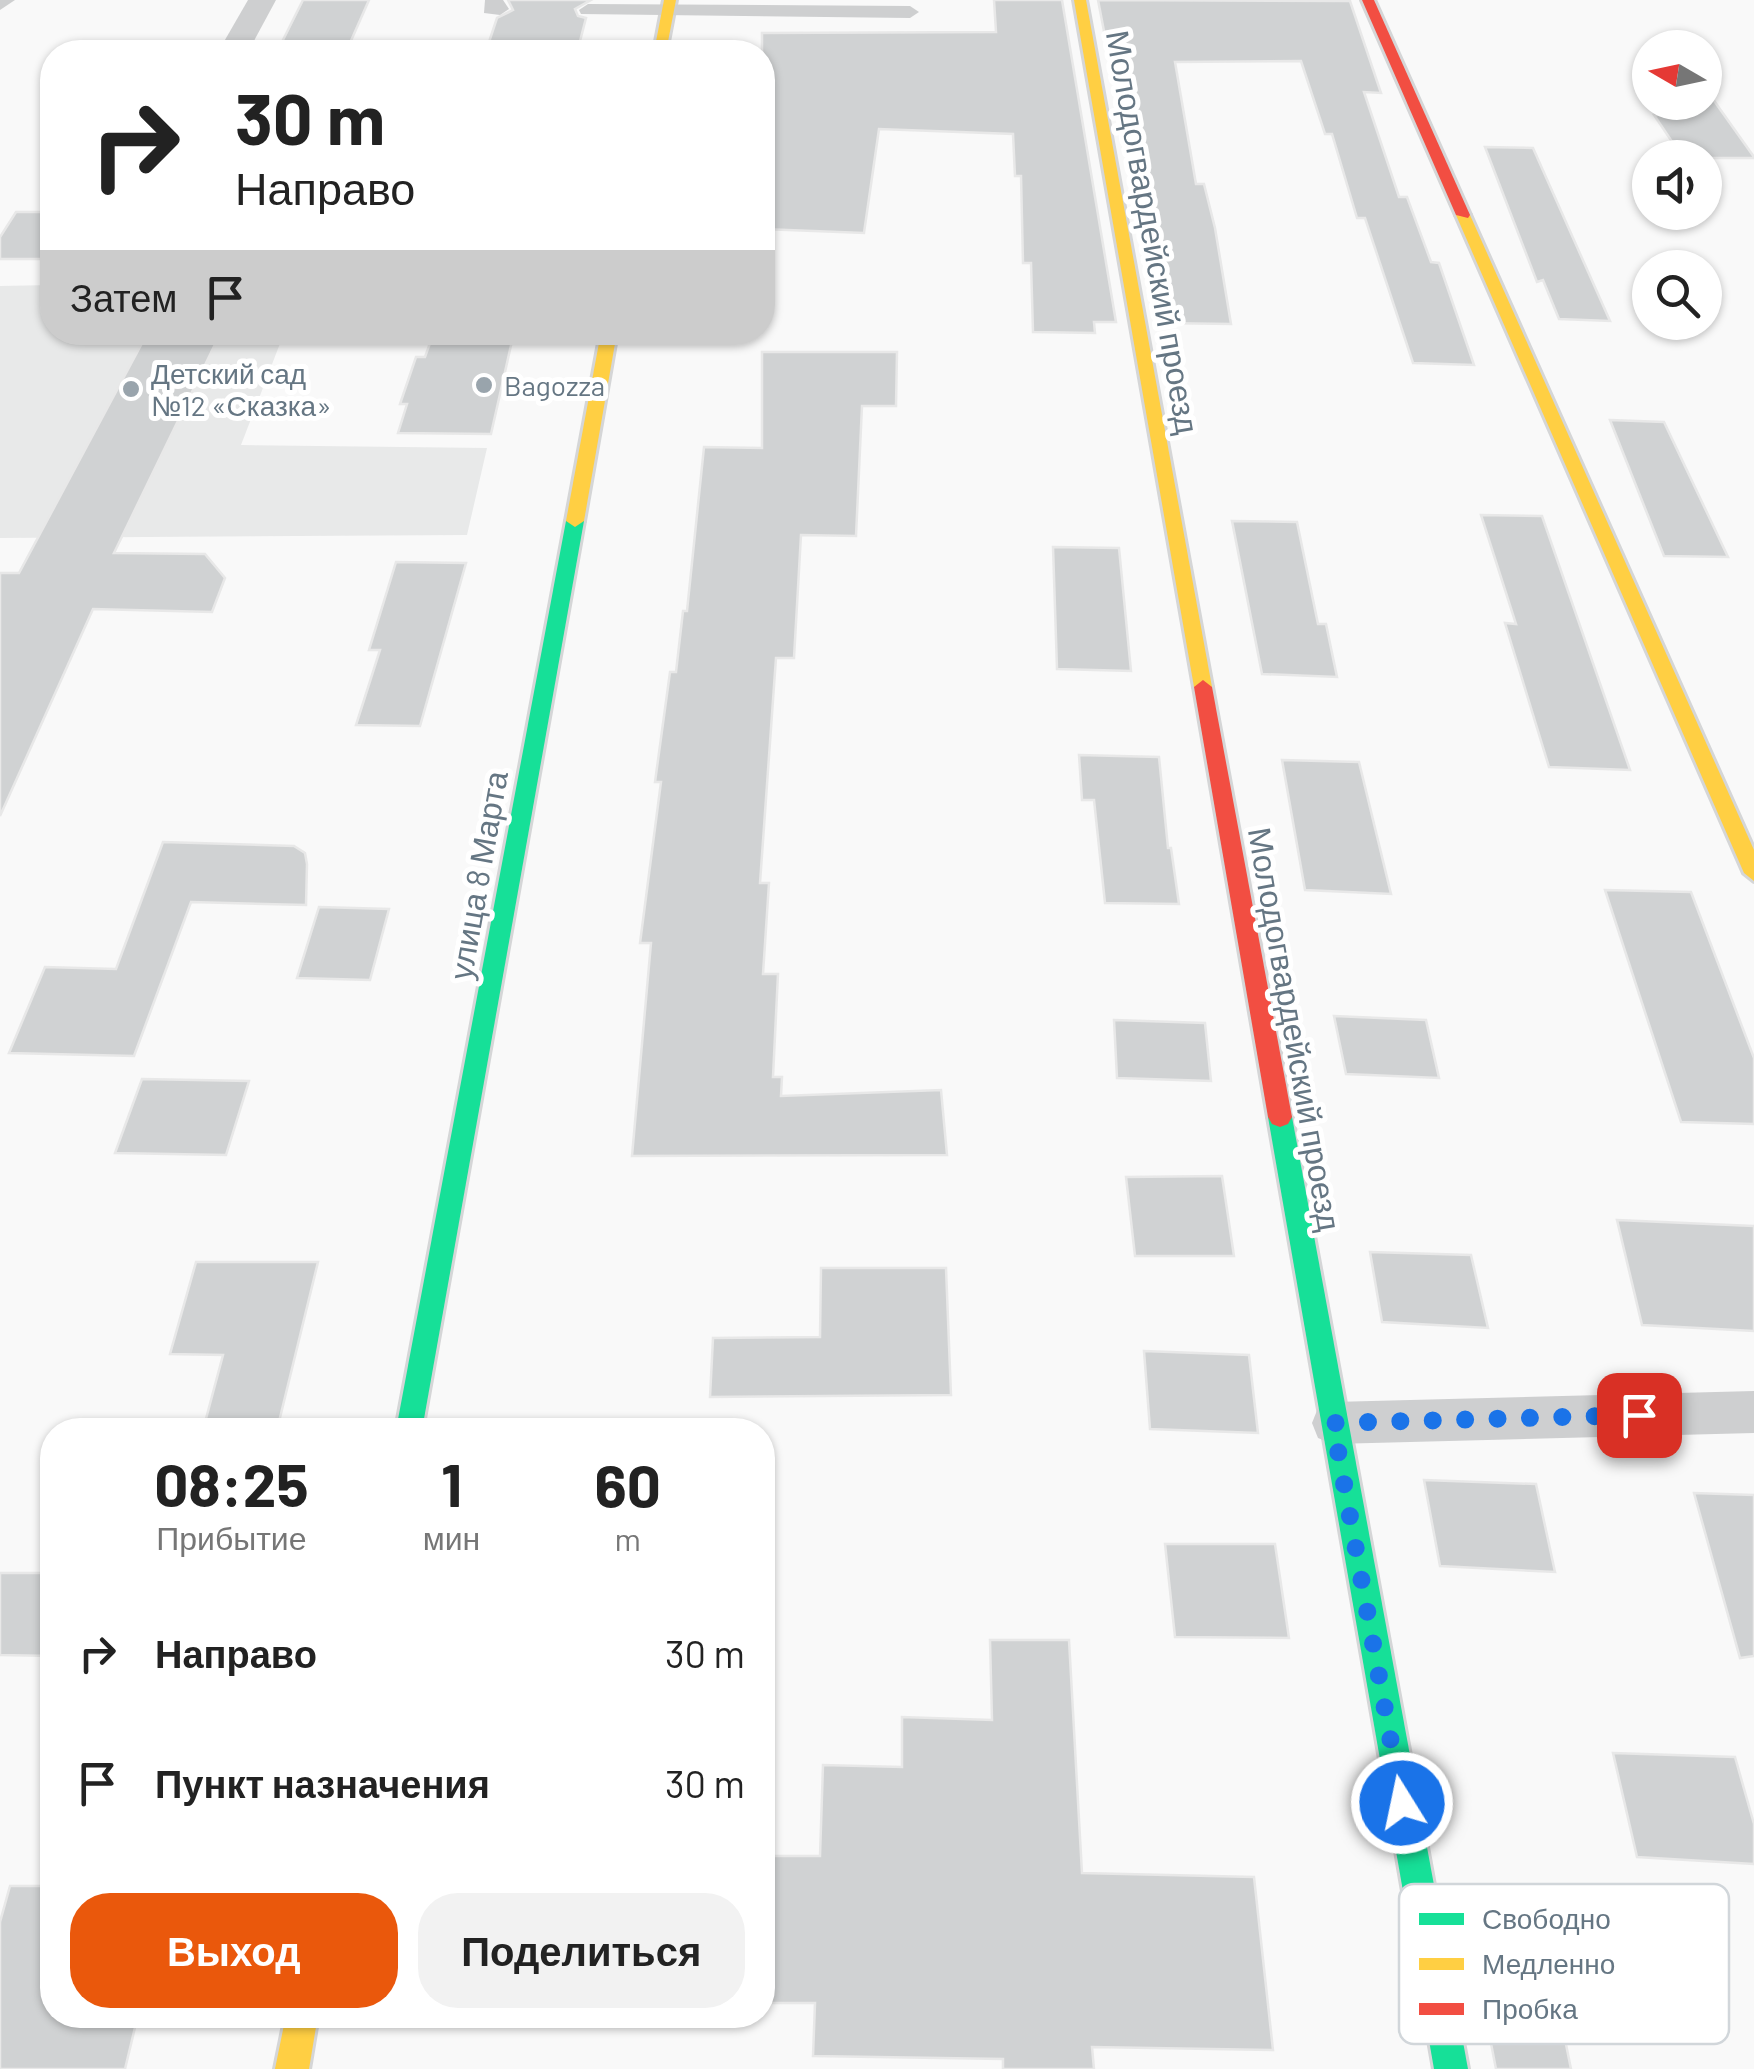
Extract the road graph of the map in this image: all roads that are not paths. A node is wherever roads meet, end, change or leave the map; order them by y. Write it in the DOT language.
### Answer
graph roads {
  1 [pos="262,0"];
  2 [pos="1080,0"];
  3 [pos="1368,0"];
  4 [pos="669,5"];
  5 [pos="588,10"];
  6 [pos="910,12"];
  7 [pos="240,40"];
  8 [pos="662,40"];
  9 [pos="607,345"];
  10 [pos="1754,872"];
  11 [pos="1754,1412"];
  12 [pos="411,1418"];
  13 [pos="1333,1423"];
  14 [pos="1417,1884"];
  15 [pos="300,2028"];
  16 [pos="1446,2044"];
  17 [pos="292,2069"];
  18 [pos="1451,2069"];
  1 -- 7 [label="street"];
  2 -- 13 [label="street, Молодогвардейский проезд"];
  3 -- 10 [label="street"];
  4 -- 5 [label="lane"];
  4 -- 6 [label="lane"];
  4 -- 8 [label="street"];
  9 -- 12 [label="street, улица 8 Марта"];
  11 -- 13 [label="lane"];
  13 -- 14 [label="street, Молодогвардейский проезд"];
  15 -- 17 [label="street"];
  16 -- 18 [label="street, Молодогвардейский проезд"];
}
